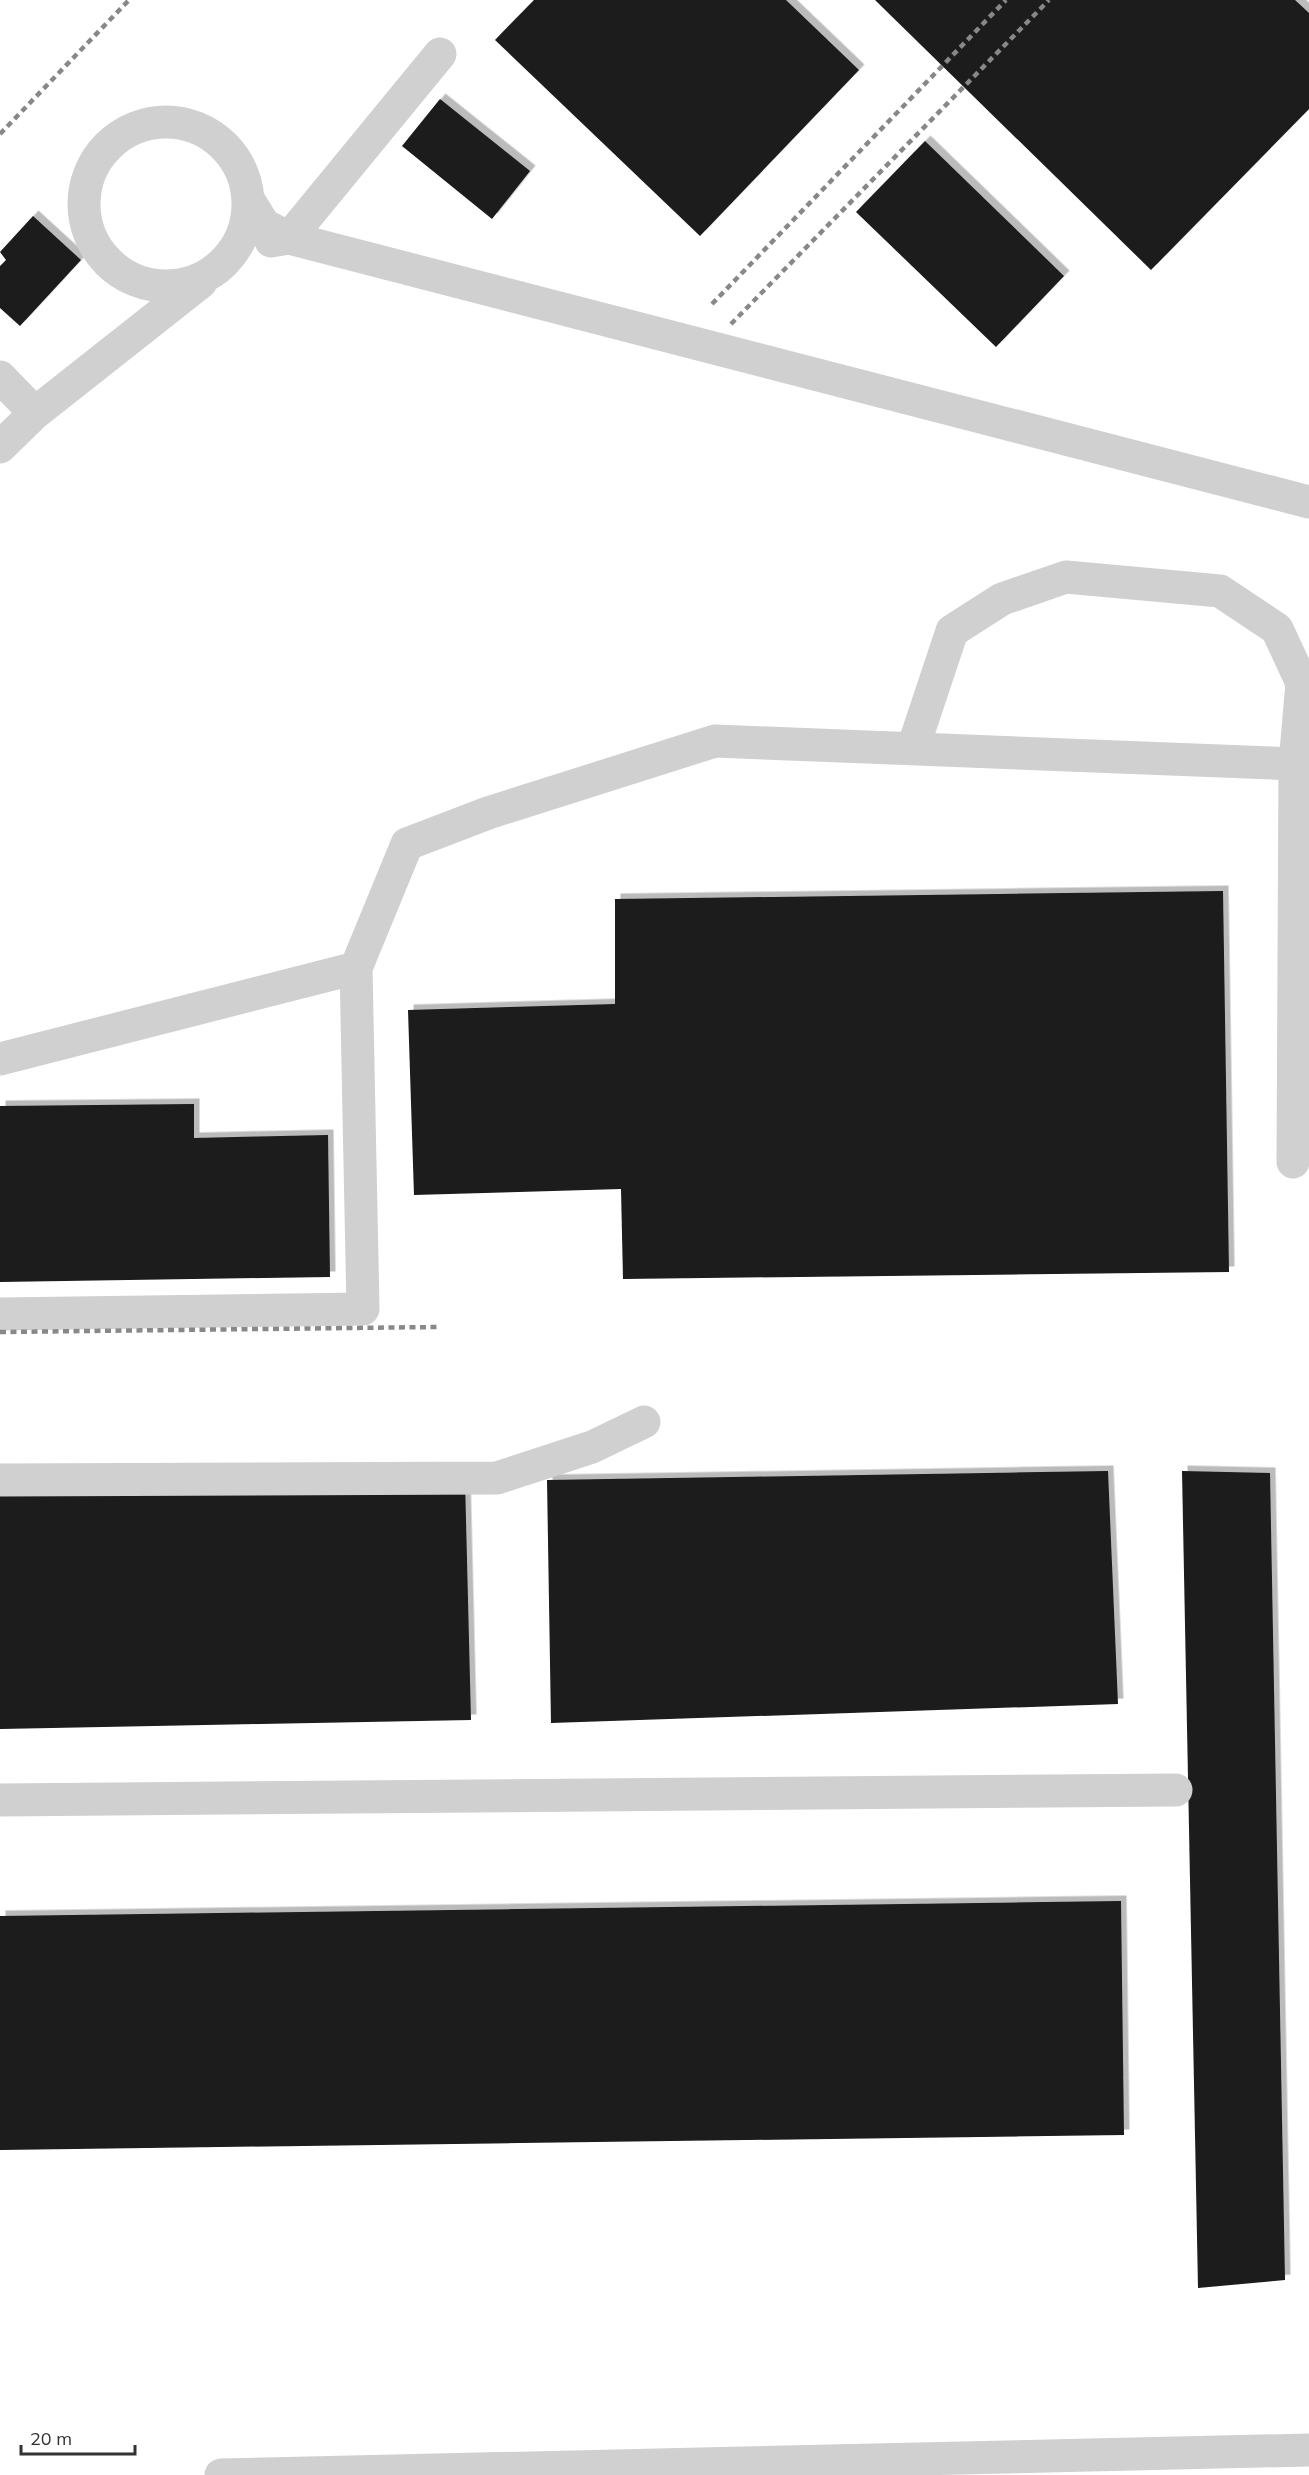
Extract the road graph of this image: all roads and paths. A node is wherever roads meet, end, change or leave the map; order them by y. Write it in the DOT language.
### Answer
graph roads {
  1 [pos="440,54"];
  2 [pos="248,199"];
  3 [pos="289,238"];
  4 [pos="219,267"];
  5 [pos="0,377"];
  6 [pos="35,413"];
  7 [pos="0,447"];
  8 [pos="1309,502"];
  9 [pos="912,748"];
  10 [pos="1295,764"];
  11 [pos="356,968"];
  12 [pos="0,1059"];
  13 [pos="1293,1162"];
  14 [pos="0,1314"];
  15 [pos="644,1422"];
  16 [pos="0,1480"];
  17 [pos="1176,1790"];
  18 [pos="0,1800"];
  19 [pos="1309,2450"];
  20 [pos="755,2468"];
  21 [pos="438,2473"];
  22 [pos="221,2475"];
  1 -- 3 [label="street"];
  2 -- 3 [label="street"];
  2 -- 4 [label="street"];
  2 -- 4 [label="street"];
  3 -- 4 [label="street"];
  3 -- 8 [label="street"];
  4 -- 6 [label="street"];
  5 -- 6 [label="street"];
  6 -- 7 [label="street"];
  9 -- 10 [label="street"];
  9 -- 10 [label="street"];
  9 -- 11 [label="street"];
  10 -- 13 [label="street"];
  11 -- 12 [label="street"];
  11 -- 14 [label="street"];
  15 -- 16 [label="street"];
  17 -- 18 [label="street"];
  19 -- 20 [label="street"];
  20 -- 21 [label="street"];
  21 -- 22 [label="street"];
}
